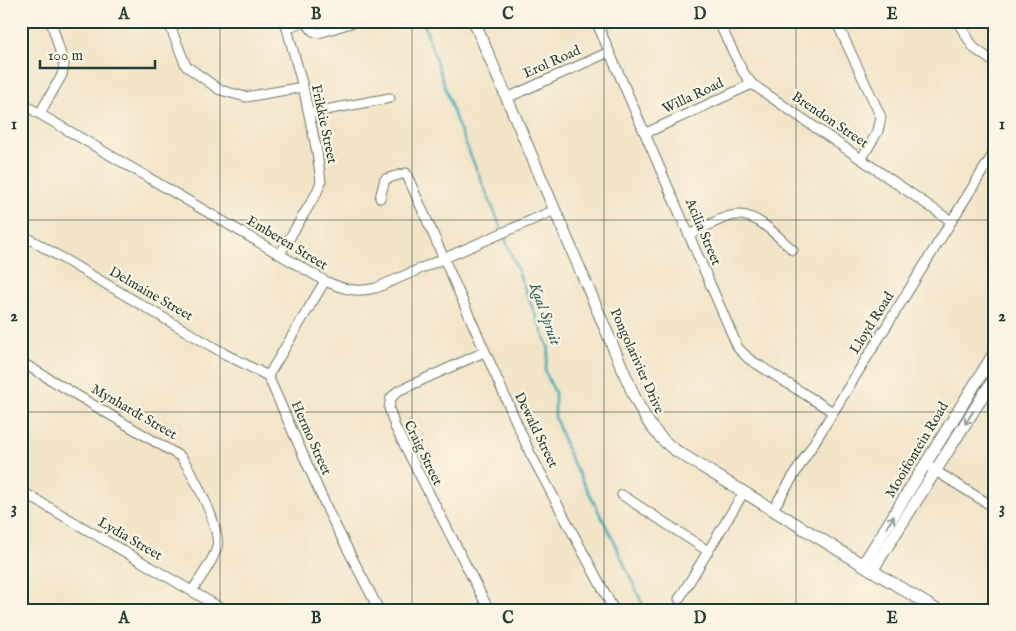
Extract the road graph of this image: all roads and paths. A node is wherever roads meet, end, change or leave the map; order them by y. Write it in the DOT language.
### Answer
graph roads {
  1 [pos="51,21"];
  2 [pos="168,21"];
  3 [pos="305,21"];
  4 [pos="357,21"];
  5 [pos="474,21"];
  6 [pos="596,21"];
  7 [pos="718,21"];
  8 [pos="836,21"];
  9 [pos="957,21"];
  10 [pos="286,25"];
  11 [pos="609,52"];
  12 [pos="995,63"];
  13 [pos="752,84"];
  14 [pos="303,87"];
  15 [pos="390,98"];
  16 [pos="507,98"];
  17 [pos="21,103"];
  18 [pos="40,113"];
  19 [pos="309,113"];
  20 [pos="646,133"];
  21 [pos="995,151"];
  22 [pos="862,158"];
  23 [pos="380,198"];
  24 [pos="555,210"];
  25 [pos="951,221"];
  26 [pos="21,234"];
  27 [pos="689,235"];
  28 [pos="793,250"];
  29 [pos="280,254"];
  30 [pos="443,258"];
  31 [pos="325,281"];
  32 [pos="484,352"];
  33 [pos="995,352"];
  34 [pos="21,362"];
  35 [pos="981,374"];
  36 [pos="268,376"];
  37 [pos="994,380"];
  38 [pos="833,412"];
  39 [pos="931,468"];
  40 [pos="21,491"];
  41 [pos="744,492"];
  42 [pos="622,495"];
  43 [pos="995,508"];
  44 [pos="773,509"];
  45 [pos="708,550"];
  46 [pos="868,566"];
  47 [pos="192,591"];
  48 [pos="679,599"];
  49 [pos="224,610"];
  50 [pos="379,610"];
  51 [pos="489,610"];
  52 [pos="614,610"];
  53 [pos="937,610"];
  1 -- 18 [label="street"];
  2 -- 14 [label="street"];
  3 -- 4 [label="street"];
  3 -- 10 [label="street"];
  5 -- 16 [label="street, Pongolarivier Drive"];
  6 -- 11 [label="street, Acilia Street"];
  7 -- 13 [label="street, Brendon Street"];
  8 -- 22 [label="street"];
  9 -- 12 [label="street"];
  10 -- 14 [label="street, Frikkie Street"];
  11 -- 16 [label="street, Erol Road"];
  11 -- 20 [label="street, Acilia Street"];
  13 -- 20 [label="street, Willa Road"];
  13 -- 22 [label="street, Brendon Street"];
  14 -- 19 [label="street, Frikkie Street"];
  15 -- 19 [label="street"];
  16 -- 24 [label="street, Pongolarivier Drive"];
  17 -- 18 [label="street, Emberen Street"];
  18 -- 29 [label="street, Emberen Street"];
  19 -- 29 [label="street, Frikkie Street"];
  20 -- 27 [label="street, Acilia Street"];
  21 -- 25 [label="street, Lloyd Road"];
  22 -- 25 [label="street, Brendon Street"];
  23 -- 30 [label="street, Dewald Street"];
  24 -- 30 [label="street, Emberen Street"];
  24 -- 41 [label="street, Pongolarivier Drive"];
  25 -- 38 [label="street, Lloyd Road"];
  26 -- 36 [label="street, Delmaine Street"];
  27 -- 28 [label="street"];
  27 -- 38 [label="street, Acilia Street"];
  29 -- 31 [label="street, Emberen Street"];
  30 -- 31 [label="street, Emberen Street"];
  30 -- 32 [label="street, Dewald Street"];
  31 -- 36 [label="street"];
  32 -- 51 [label="street, Craig Street"];
  32 -- 52 [label="street, Dewald Street"];
  33 -- 35 [label="street, Mooifontein Road"];
  34 -- 47 [label="street, Mynhardt Street"];
  35 -- 37 [label="street"];
  35 -- 39 [label="street, Mooifontein Road"];
  36 -- 50 [label="street, Hermo Street"];
  37 -- 39 [label="street, Mooifontein Road, one-way"];
  38 -- 44 [label="street, Lloyd Road"];
  39 -- 43 [label="street"];
  39 -- 46 [label="street, Mooifontein Road"];
  40 -- 47 [label="street, Lydia Street"];
  41 -- 44 [label="street, Pongolarivier Drive"];
  41 -- 45 [label="street"];
  42 -- 45 [label="street"];
  44 -- 46 [label="street, Pongolarivier Drive"];
  45 -- 48 [label="street"];
  46 -- 53 [label="street, Pongolarivier Drive"];
  47 -- 49 [label="street, Lydia Street"];
}
